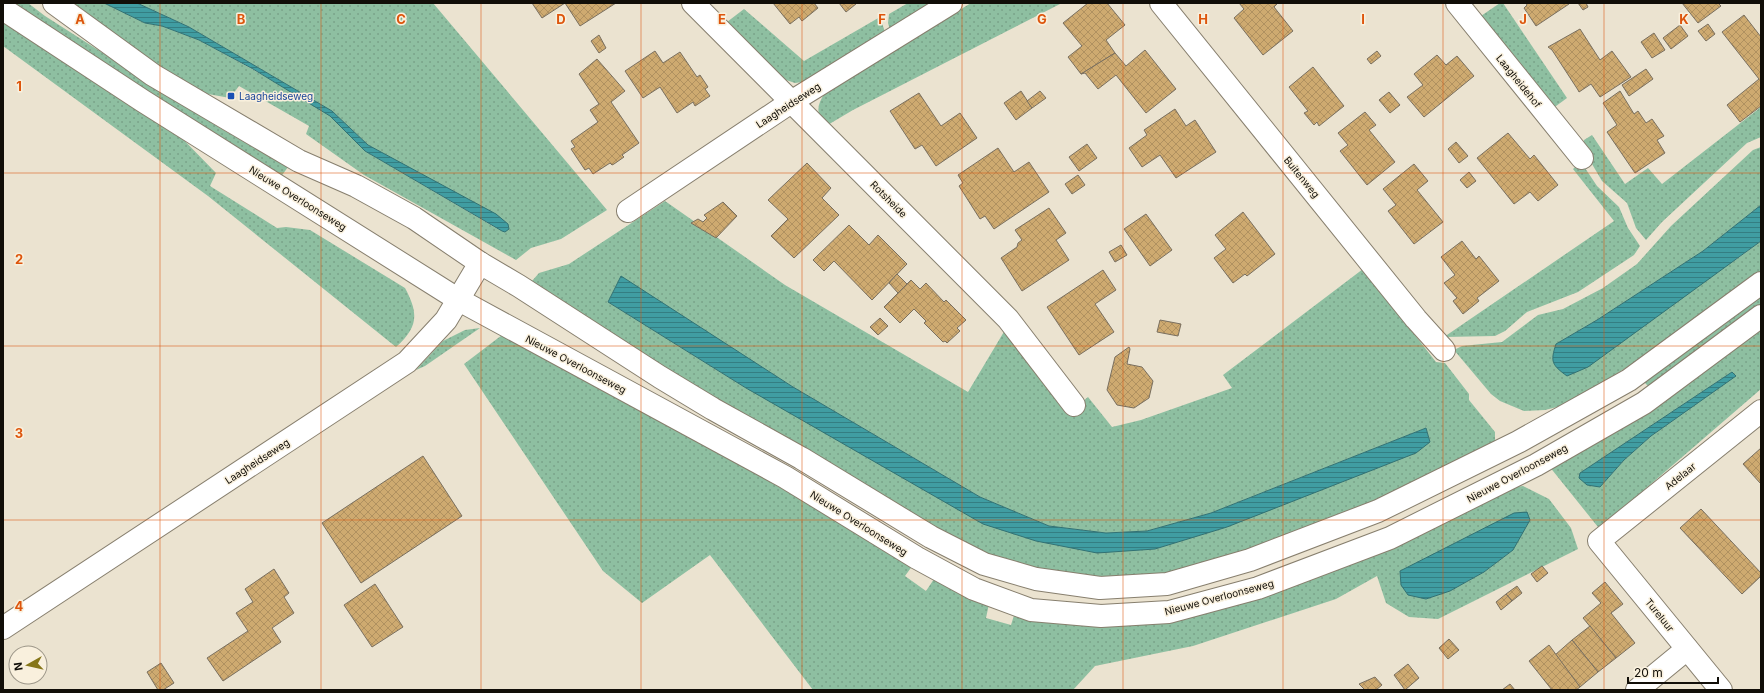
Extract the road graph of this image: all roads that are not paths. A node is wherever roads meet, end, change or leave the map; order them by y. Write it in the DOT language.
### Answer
graph roads {
  1 [pos="54,3"];
  2 [pos="693,3"];
  3 [pos="951,3"];
  4 [pos="1161,3"];
  5 [pos="1457,3"];
  6 [pos="3,9"];
  7 [pos="792,102"];
  8 [pos="1582,158"];
  9 [pos="628,211"];
  10 [pos="480,263"];
  11 [pos="1761,283"];
  12 [pos="459,300"];
  13 [pos="1761,316"];
  14 [pos="1444,350"];
  15 [pos="1074,405"];
  16 [pos="1761,411"];
  17 [pos="1598,540"];
  18 [pos="3,628"];
  19 [pos="1687,649"];
  20 [pos="1636,690"];
  21 [pos="1721,690"];
  1 -- 10 [label="street"];
  2 -- 7 [label="street, Rotsheide"];
  3 -- 7 [label="street, Laagheidseweg"];
  4 -- 14 [label="street, Buitenweg"];
  5 -- 8 [label="street, Laagheidehof"];
  6 -- 12 [label="street, Nieuwe Overloonseweg"];
  7 -- 9 [label="street, Laagheidseweg"];
  7 -- 15 [label="street, Rotsheide"];
  10 -- 11 [label="street"];
  10 -- 12 [label="street, Laagheidseweg"];
  12 -- 13 [label="street, Nieuwe Overloonseweg"];
  12 -- 18 [label="street, Laagheidseweg"];
  16 -- 17 [label="street, Adelaar"];
  17 -- 19 [label="street, Tureluur"];
  19 -- 20 [label="street"];
  19 -- 21 [label="street, Tureluur"];
}
